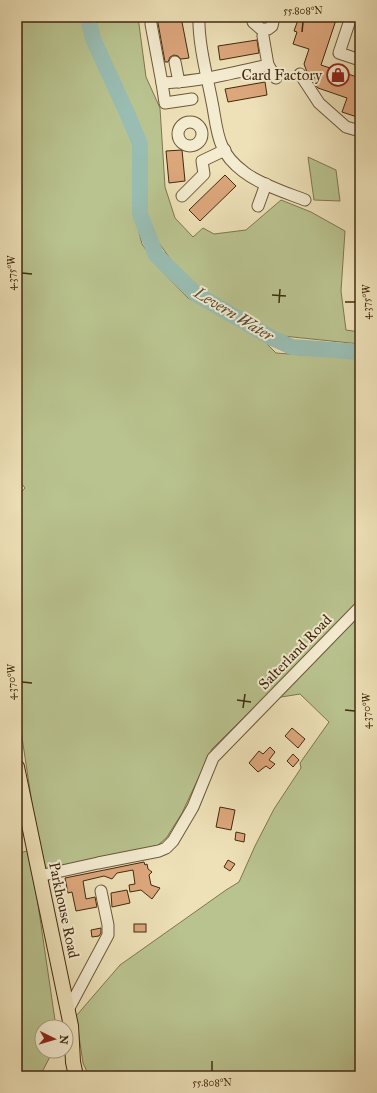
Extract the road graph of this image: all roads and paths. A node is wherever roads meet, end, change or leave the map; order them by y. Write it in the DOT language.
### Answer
graph roads {
  1 [pos="199,17"];
  2 [pos="274,17"];
  3 [pos="351,17"];
  4 [pos="253,22"];
  5 [pos="151,24"];
  6 [pos="263,36"];
  7 [pos="360,60"];
  8 [pos="175,62"];
  9 [pos="268,65"];
  10 [pos="300,74"];
  11 [pos="208,78"];
  12 [pos="276,78"];
  13 [pos="184,82"];
  14 [pos="162,83"];
  15 [pos="192,99"];
  16 [pos="360,131"];
  17 [pos="191,146"];
  18 [pos="225,150"];
  19 [pos="206,159"];
  20 [pos="266,184"];
  21 [pos="182,196"];
  22 [pos="305,200"];
  23 [pos="258,206"];
  24 [pos="360,607"];
  25 [pos="17,767"];
  26 [pos="39,876"];
  27 [pos="101,891"];
  28 [pos="68,1010"];
  29 [pos="73,1062"];
  30 [pos="69,1076"];
  31 [pos="76,1076"];
  1 -- 11 [label="street"];
  2 -- 4 [label="street"];
  3 -- 7 [label="street"];
  5 -- 14 [label="street"];
  6 -- 9 [label="street"];
  8 -- 13 [label="street"];
  9 -- 11 [label="street"];
  9 -- 12 [label="street"];
  10 -- 16 [label="street"];
  11 -- 13 [label="street"];
  11 -- 18 [label="street"];
  13 -- 14 [label="street"];
  14 -- 15 [label="street"];
  17 -- 19 [label="street"];
  18 -- 19 [label="street"];
  18 -- 20 [label="street"];
  19 -- 21 [label="street"];
  20 -- 22 [label="street"];
  20 -- 23 [label="street"];
  24 -- 26 [label="street, Salterland Road"];
  25 -- 26 [label="main road, Parkhouse Road"];
  26 -- 28 [label="main road, Parkhouse Road"];
  27 -- 28 [label="street"];
  28 -- 29 [label="main road, Parkhouse Road"];
  29 -- 30 [label="main road, Parkhouse Road"];
  29 -- 31 [label="main road, Parkhouse Road"];
}
